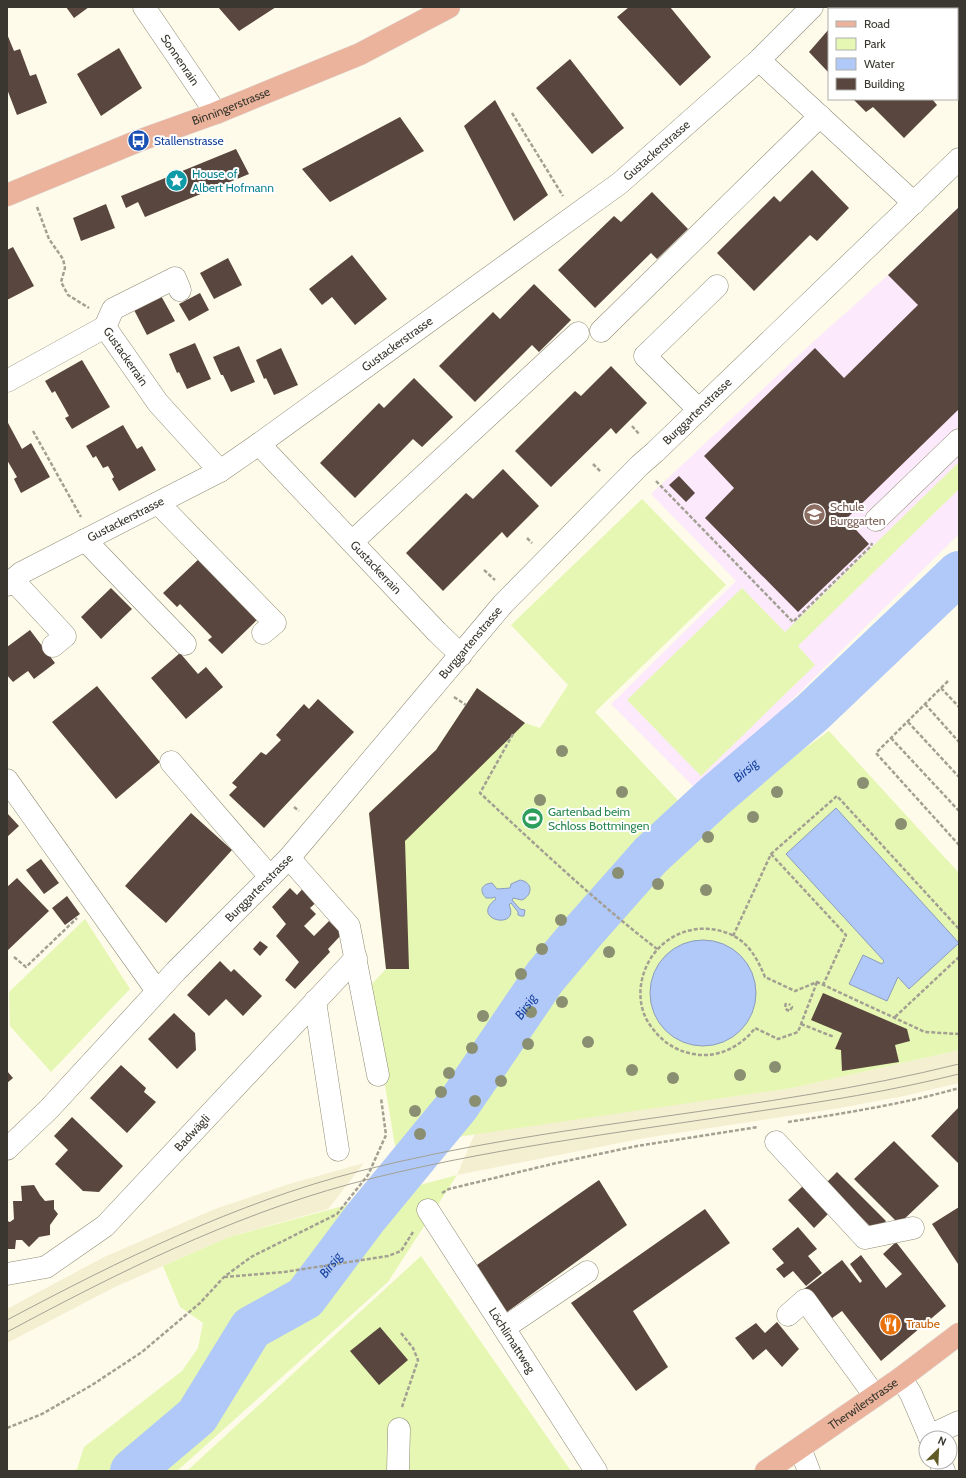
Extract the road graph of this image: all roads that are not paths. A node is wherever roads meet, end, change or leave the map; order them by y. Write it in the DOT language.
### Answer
graph roads {
  1 [pos="144,7"];
  2 [pos="449,7"];
  3 [pos="812,7"];
  4 [pos="759,60"];
  5 [pos="216,113"];
  6 [pos="820,116"];
  7 [pos="959,159"];
  8 [pos="7,195"];
  9 [pos="914,203"];
  10 [pos="717,286"];
  11 [pos="180,290"];
  12 [pos="105,327"];
  13 [pos="601,331"];
  14 [pos="578,333"];
  15 [pos="7,381"];
  16 [pos="699,410"];
  17 [pos="959,440"];
  18 [pos="259,444"];
  19 [pos="220,471"];
  20 [pos="158,502"];
  21 [pos="876,520"];
  22 [pos="88,538"];
  23 [pos="352,542"];
  24 [pos="10,582"];
  25 [pos="262,633"];
  26 [pos="186,644"];
  27 [pos="53,646"];
  28 [pos="461,655"];
  29 [pos="171,762"];
  30 [pos="7,780"];
  31 [pos="289,858"];
  32 [pos="270,877"];
  33 [pos="356,958"];
  34 [pos="157,991"];
  35 [pos="315,1001"];
  36 [pos="378,1075"];
  37 [pos="774,1130"];
  38 [pos="7,1149"];
  39 [pos="338,1150"];
  40 [pos="428,1210"];
  41 [pos="913,1228"];
  42 [pos="587,1272"];
  43 [pos="7,1274"];
  44 [pos="788,1315"];
  45 [pos="504,1328"];
  46 [pos="959,1334"];
  47 [pos="901,1378"];
  48 [pos="875,1396"];
  49 [pos="959,1422"];
  50 [pos="399,1429"];
  51 [pos="926,1430"];
  52 [pos="943,1430"];
  53 [pos="800,1448"];
  54 [pos="398,1471"];
  55 [pos="596,1471"];
  56 [pos="766,1471"];
  57 [pos="809,1471"];
  1 -- 5 [label="street, Sonnenrain"];
  2 -- 5 [label="main road, Binningerstrasse"];
  3 -- 4 [label="street, Gustackerstrasse"];
  4 -- 6 [label="street"];
  4 -- 18 [label="street, Gustackerstrasse"];
  5 -- 8 [label="main road, Binningerstrasse"];
  6 -- 9 [label="street"];
  6 -- 13 [label="street"];
  7 -- 9 [label="street, Burggartenstrasse"];
  9 -- 16 [label="street, Burggartenstrasse"];
  10 -- 16 [label="street"];
  11 -- 12 [label="street"];
  12 -- 15 [label="street, Gustackerrain"];
  12 -- 19 [label="street, Gustackerrain"];
  14 -- 23 [label="street"];
  16 -- 28 [label="street, Burggartenstrasse"];
  17 -- 21 [label="street"];
  18 -- 19 [label="street, Gustackerstrasse"];
  18 -- 23 [label="street, Gustackerrain"];
  19 -- 20 [label="street, Gustackerstrasse"];
  20 -- 22 [label="street, Gustackerstrasse"];
  20 -- 25 [label="street"];
  22 -- 24 [label="street, Gustackerstrasse"];
  22 -- 26 [label="street"];
  23 -- 28 [label="street, Gustackerrain"];
  24 -- 27 [label="street"];
  28 -- 31 [label="street, Burggartenstrasse"];
  29 -- 32 [label="street"];
  30 -- 34 [label="street"];
  31 -- 32 [label="street, Burggartenstrasse"];
  31 -- 33 [label="street"];
  32 -- 34 [label="street, Burggartenstrasse"];
  33 -- 35 [label="street, Badwägli"];
  33 -- 36 [label="street"];
  34 -- 38 [label="street, Burggartenstrasse"];
  35 -- 39 [label="street"];
  35 -- 43 [label="street, Badwägli"];
  37 -- 41 [label="street"];
  40 -- 45 [label="street, Löchlimattweg"];
  42 -- 45 [label="street"];
  44 -- 48 [label="street"];
  45 -- 55 [label="street, Löchlimattweg"];
  46 -- 47 [label="main road, Therwilerstrasse"];
  47 -- 48 [label="main road, Therwilerstrasse"];
  47 -- 51 [label="street"];
  48 -- 53 [label="main road, Therwilerstrasse"];
  49 -- 52 [label="street"];
  50 -- 54 [label="street"];
  53 -- 56 [label="main road, Therwilerstrasse"];
  53 -- 57 [label="street"];
}
